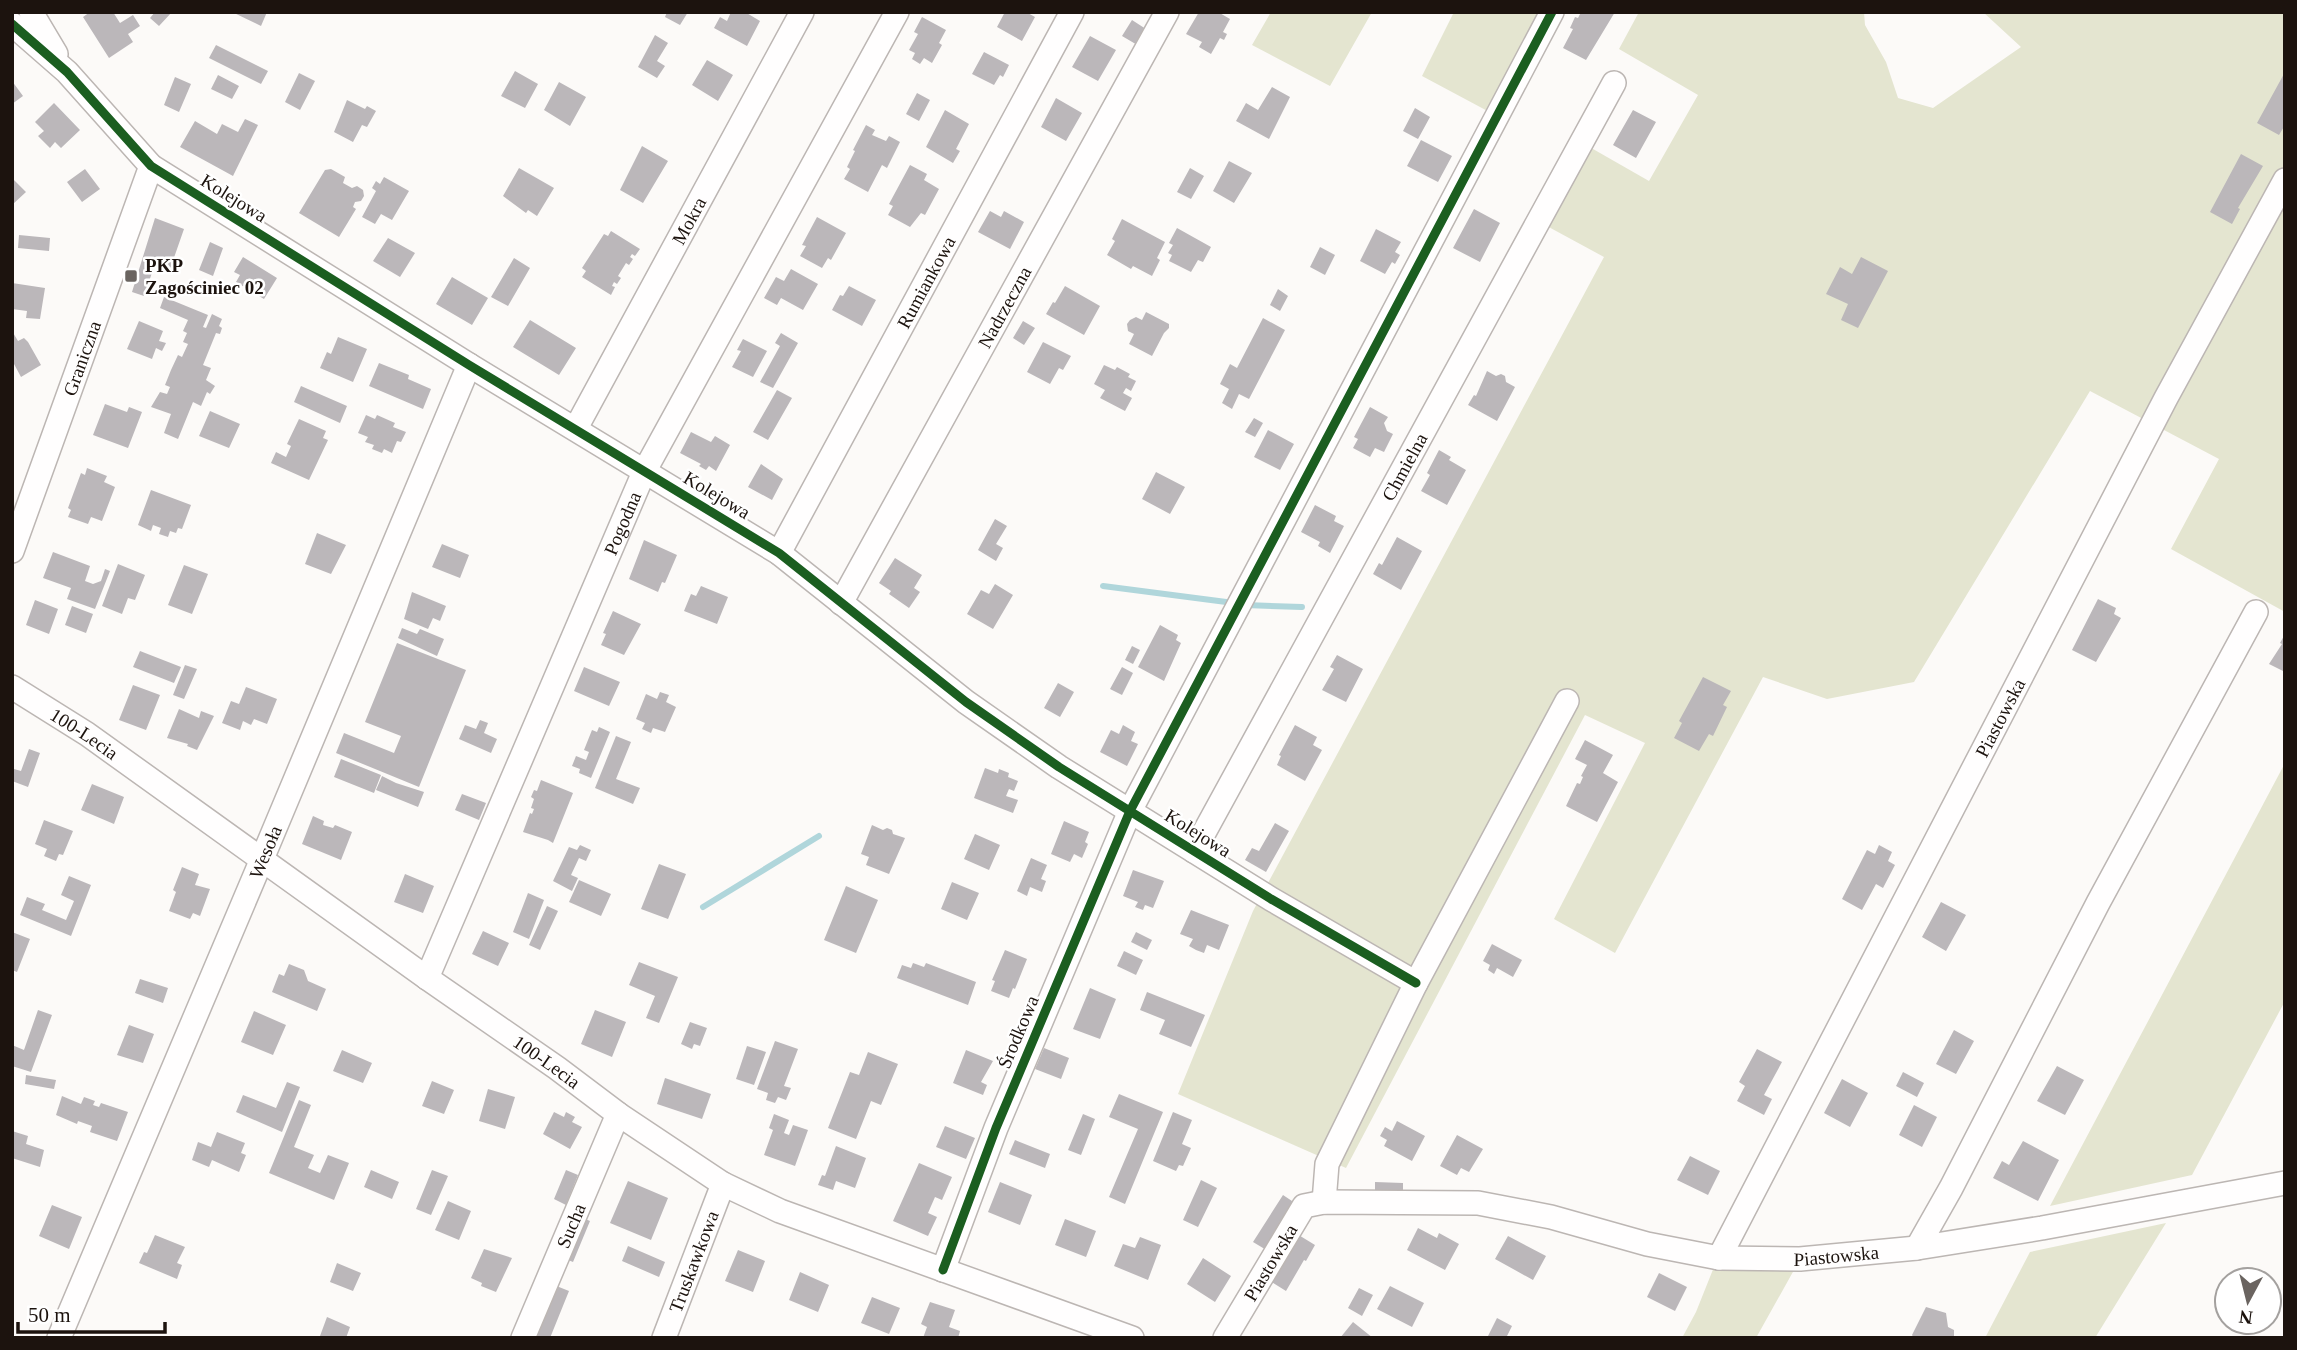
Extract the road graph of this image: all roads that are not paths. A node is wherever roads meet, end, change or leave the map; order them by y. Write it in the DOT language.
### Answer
graph roads {
  1 [pos="31,12"];
  2 [pos="802,12"];
  3 [pos="897,12"];
  4 [pos="1072,12"];
  5 [pos="1167,12"];
  6 [pos="1552,12"];
  7 [pos="12,24"];
  8 [pos="66,72"];
  9 [pos="1614,83"];
  10 [pos="151,166"];
  11 [pos="2285,180"];
  12 [pos="469,365"];
  13 [pos="576,428"];
  14 [pos="644,472"];
  15 [pos="12,551"];
  16 [pos="779,553"];
  17 [pos="841,603"];
  18 [pos="2256,611"];
  19 [pos="12,687"];
  20 [pos="1567,701"];
  21 [pos="1130,811"];
  22 [pos="1194,851"];
  23 [pos="262,859"];
  24 [pos="427,978"];
  25 [pos="1416,983"];
  26 [pos="618,1114"];
  27 [pos="2285,1183"];
  28 [pos="723,1184"];
  29 [pos="1324,1202"];
  30 [pos="1917,1248"];
  31 [pos="1719,1258"];
  32 [pos="943,1270"];
  33 [pos="1082,1329"];
  34 [pos="58,1338"];
  35 [pos="523,1338"];
  36 [pos="664,1338"];
  37 [pos="1132,1338"];
  38 [pos="1225,1338"];
  1 -- 8 [label="street, Kolejowa"];
  2 -- 13 [label="street, Mokra"];
  3 -- 14 [label="street, Pogodna"];
  4 -- 16 [label="street, Rumiankowa"];
  5 -- 17 [label="street, Nadrzeczna"];
  6 -- 21 [label="street, Środkowa"];
  7 -- 8 [label="street, Kolejowa"];
  8 -- 10 [label="street, Kolejowa"];
  9 -- 22 [label="street, Chmielna"];
  10 -- 12 [label="street, Kolejowa"];
  10 -- 15 [label="street, Graniczna"];
  11 -- 31 [label="street, Piastowska"];
  12 -- 13 [label="street, Kolejowa"];
  12 -- 23 [label="street, Wesoła"];
  13 -- 14 [label="street, Kolejowa"];
  14 -- 16 [label="street, Kolejowa"];
  14 -- 24 [label="street, Pogodna"];
  16 -- 17 [label="street, Kolejowa"];
  17 -- 21 [label="street, Kolejowa"];
  18 -- 30 [label="street"];
  19 -- 23 [label="street, 100-Lecia"];
  20 -- 25 [label="street"];
  21 -- 22 [label="street, Kolejowa"];
  21 -- 32 [label="street, Środkowa"];
  22 -- 25 [label="street, Kolejowa"];
  23 -- 24 [label="street, 100-Lecia"];
  23 -- 34 [label="street, Wesoła"];
  24 -- 26 [label="street, 100-Lecia"];
  25 -- 29 [label="street"];
  26 -- 28 [label="street, 100-Lecia"];
  26 -- 35 [label="street, Sucha"];
  27 -- 30 [label="street, Piastowska"];
  28 -- 32 [label="street, 100-Lecia"];
  28 -- 36 [label="street, Truskawkowa"];
  29 -- 31 [label="street, Piastowska"];
  29 -- 38 [label="street, Piastowska"];
  30 -- 31 [label="street, Piastowska"];
  32 -- 33 [label="street, 100-Lecia"];
  33 -- 37 [label="street, 100-Lecia"];
}
